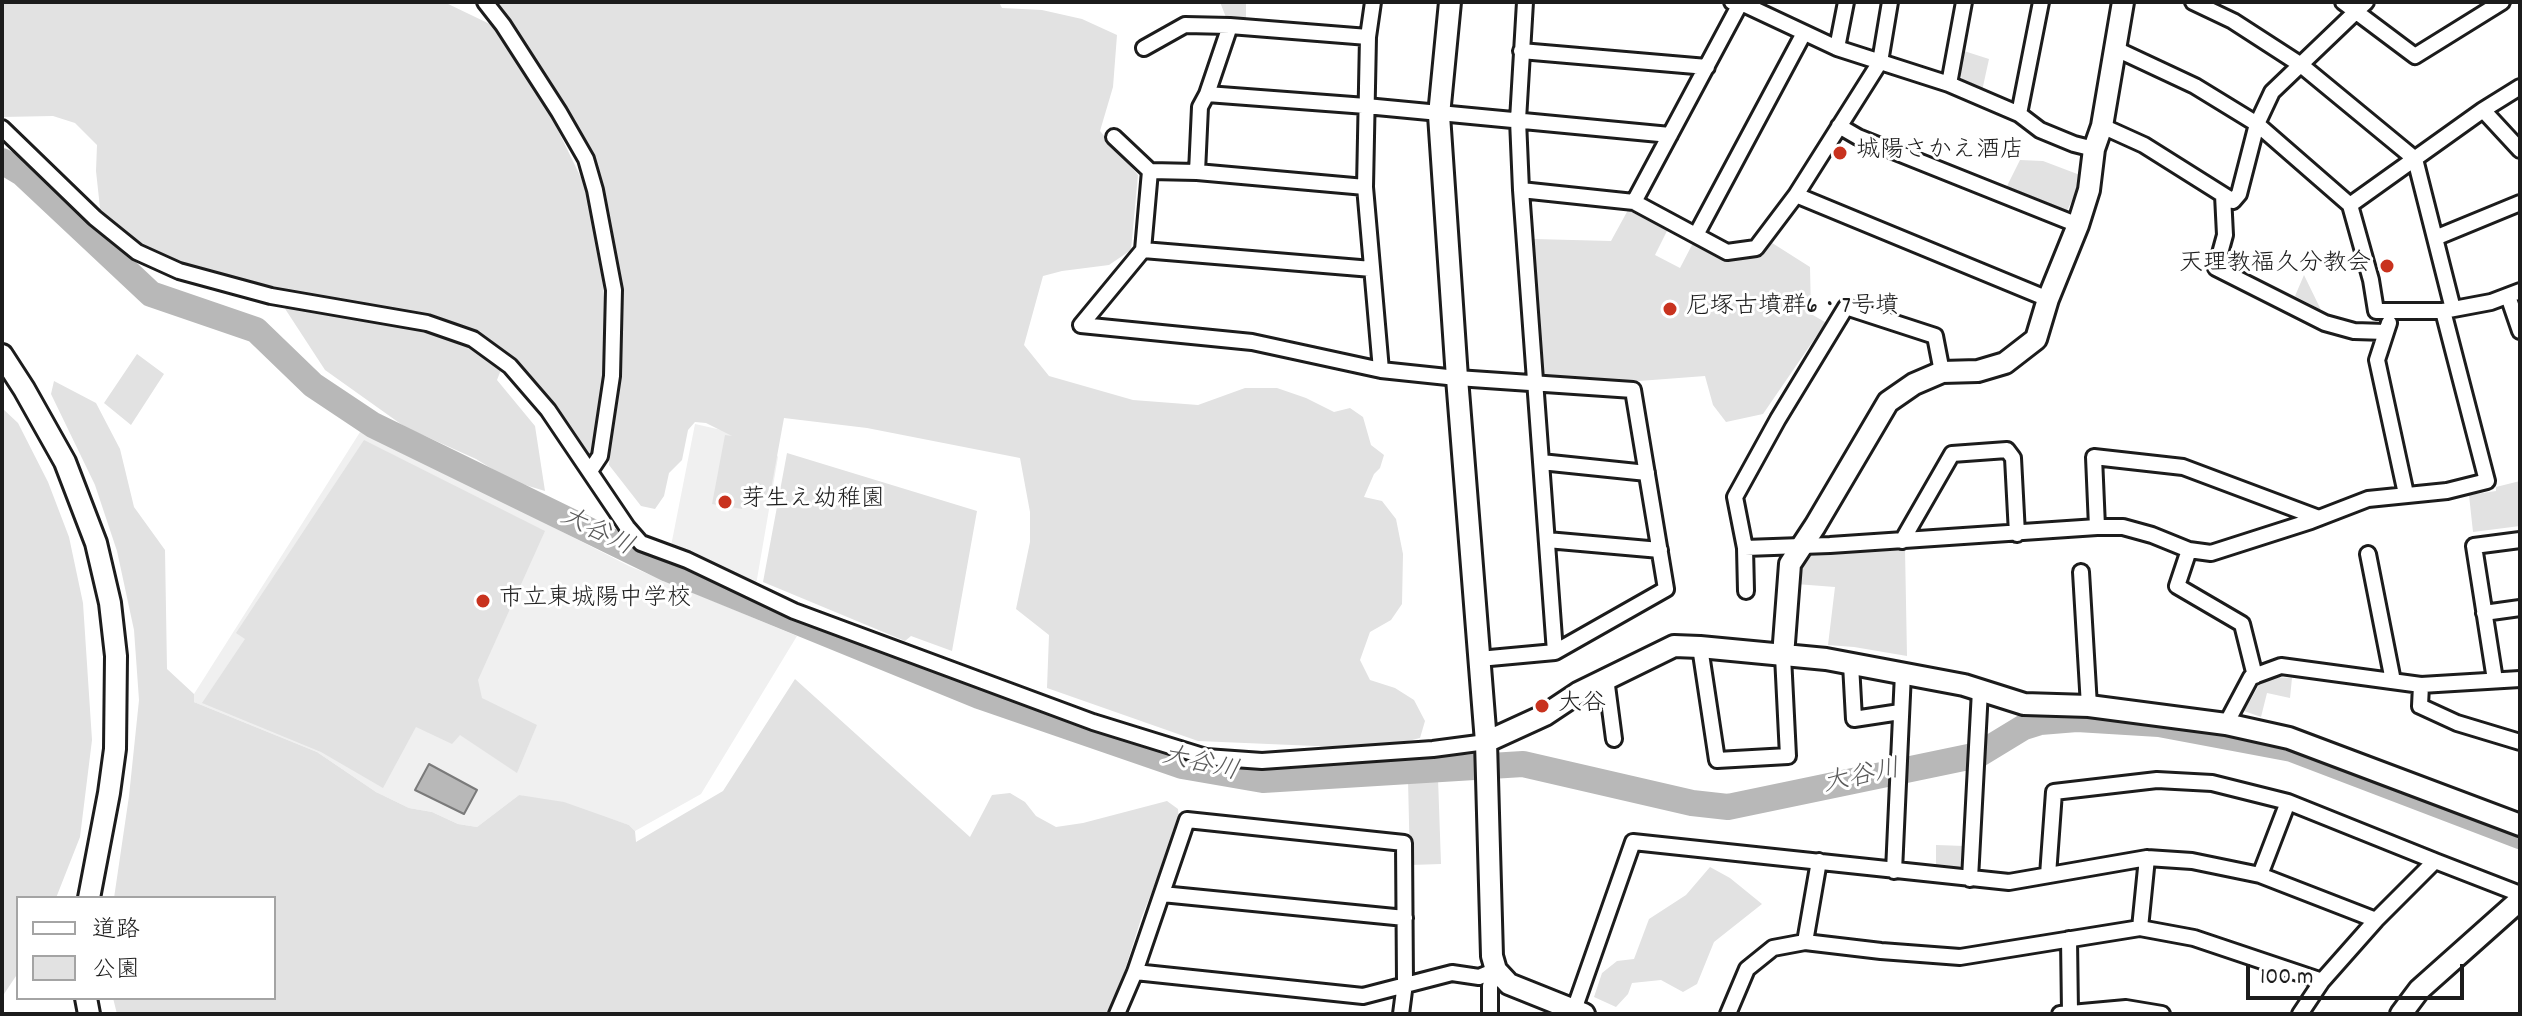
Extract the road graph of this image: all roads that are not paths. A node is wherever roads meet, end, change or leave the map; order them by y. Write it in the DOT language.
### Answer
graph roads {
  1 [pos="485,2"];
  2 [pos="1373,2"];
  3 [pos="1450,2"];
  4 [pos="1525,2"];
  5 [pos="1732,2"];
  6 [pos="1741,2"];
  7 [pos="1846,2"];
  8 [pos="1890,2"];
  9 [pos="1964,2"];
  10 [pos="2041,2"];
  11 [pos="2123,2"];
  12 [pos="2193,2"];
  13 [pos="2343,2"];
  14 [pos="2502,2"];
  15 [pos="2362,6"];
  16 [pos="1230,26"];
  17 [pos="1804,33"];
  18 [pos="1368,37"];
  19 [pos="1144,48"];
  20 [pos="1837,48"];
  21 [pos="2116,49"];
  22 [pos="1521,51"];
  23 [pos="1880,62"];
  24 [pos="2301,65"];
  25 [pos="1707,67"];
  26 [pos="1949,84"];
  27 [pos="2520,87"];
  28 [pos="1207,94"];
  29 [pos="1366,106"];
  30 [pos="2483,110"];
  31 [pos="2019,114"];
  32 [pos="1439,115"];
  33 [pos="1518,120"];
  34 [pos="2257,124"];
  35 [pos="1839,126"];
  36 [pos="2102,126"];
  37 [pos="2,128"];
  38 [pos="1670,135"];
  39 [pos="1114,137"];
  40 [pos="2094,149"];
  41 [pos="2520,150"];
  42 [pos="2415,159"];
  43 [pos="1150,171"];
  44 [pos="1197,172"];
  45 [pos="1365,187"];
  46 [pos="1521,190"];
  47 [pos="1796,195"];
  48 [pos="2223,195"];
  49 [pos="1634,202"];
  50 [pos="2520,203"];
  51 [pos="2350,205"];
  52 [pos="2078,225"];
  53 [pos="1696,235"];
  54 [pos="2435,238"];
  55 [pos="1143,250"];
  56 [pos="1372,269"];
  57 [pos="2514,294"];
  58 [pos="2048,299"];
  59 [pos="2448,310"];
  60 [pos="2393,312"];
  61 [pos="2520,331"];
  62 [pos="2386,332"];
  63 [pos="2,355"];
  64 [pos="1381,370"];
  65 [pos="1942,372"];
  66 [pos="1457,378"];
  67 [pos="1535,383"];
  68 [pos="1541,462"];
  69 [pos="590,471"];
  70 [pos="1647,473"];
  71 [pos="2406,494"];
  72 [pos="2319,518"];
  73 [pos="2097,527"];
  74 [pos="2017,534"];
  75 [pos="1547,540"];
  76 [pos="2520,540"];
  77 [pos="1902,541"];
  78 [pos="1801,547"];
  79 [pos="1745,548"];
  80 [pos="1660,550"];
  81 [pos="2189,550"];
  82 [pos="2368,554"];
  83 [pos="2081,572"];
  84 [pos="1746,591"];
  85 [pos="2520,608"];
  86 [pos="2484,613"];
  87 [pos="1700,647"];
  88 [pos="1555,652"];
  89 [pos="1783,656"];
  90 [pos="1479,659"];
  91 [pos="1851,664"];
  92 [pos="1903,673"];
  93 [pos="2255,676"];
  94 [pos="1606,678"];
  95 [pos="2520,679"];
  96 [pos="2495,680"];
  97 [pos="2393,681"];
  98 [pos="2421,685"];
  99 [pos="1980,690"];
  100 [pos="2089,706"];
  101 [pos="1900,712"];
  102 [pos="2226,724"];
  103 [pos="1614,739"];
  104 [pos="2520,742"];
  105 [pos="1486,756"];
  106 [pos="2288,802"];
  107 [pos="2520,825"];
  108 [pos="2147,858"];
  109 [pos="1819,861"];
  110 [pos="2435,861"];
  111 [pos="1894,871"];
  112 [pos="2048,875"];
  113 [pos="2260,875"];
  114 [pos="1970,879"];
  115 [pos="1162,894"];
  116 [pos="2520,894"];
  117 [pos="89,896"];
  118 [pos="2520,900"];
  119 [pos="1405,918"];
  120 [pos="2376,920"];
  121 [pos="2140,928"];
  122 [pos="2069,939"];
  123 [pos="1805,942"];
  124 [pos="1496,970"];
  125 [pos="1135,972"];
  126 [pos="2322,981"];
  127 [pos="1405,983"];
  128 [pos="1552,1008"];
  129 [pos="1579,1012"];
  130 [pos="2065,1013"];
  131 [pos="1117,1014"];
  132 [pos="1401,1014"];
  133 [pos="1490,1014"];
  134 [pos="1728,1014"];
  135 [pos="2162,1014"];
  136 [pos="2300,1014"];
  137 [pos="2401,1014"];
  1 -- 69 [label="street"];
  2 -- 18 [label="street"];
  3 -- 32 [label="street"];
  4 -- 22 [label="street"];
  5 -- 6 [label="street"];
  6 -- 17 [label="street"];
  6 -- 25 [label="street"];
  7 -- 20 [label="street"];
  8 -- 23 [label="street"];
  9 -- 26 [label="street"];
  10 -- 31 [label="street"];
  11 -- 21 [label="street"];
  12 -- 24 [label="street"];
  13 -- 15 [label="street"];
  14 -- 15 [label="street"];
  15 -- 24 [label="street"];
  16 -- 18 [label="street"];
  16 -- 19 [label="street"];
  16 -- 28 [label="street"];
  17 -- 20 [label="street"];
  17 -- 53 [label="street"];
  18 -- 29 [label="street"];
  20 -- 23 [label="street"];
  21 -- 34 [label="street"];
  21 -- 36 [label="street"];
  22 -- 25 [label="street"];
  22 -- 33 [label="street"];
  23 -- 26 [label="street"];
  23 -- 35 [label="street"];
  24 -- 34 [label="street"];
  24 -- 42 [label="street"];
  25 -- 38 [label="street"];
  26 -- 31 [label="street"];
  27 -- 30 [label="street"];
  28 -- 29 [label="street"];
  28 -- 44 [label="street"];
  29 -- 32 [label="street"];
  29 -- 45 [label="street"];
  30 -- 41 [label="street"];
  30 -- 42 [label="street"];
  31 -- 40 [label="street"];
  32 -- 33 [label="street"];
  32 -- 66 [label="street"];
  33 -- 38 [label="street"];
  33 -- 46 [label="street"];
  34 -- 48 [label="street"];
  34 -- 51 [label="street"];
  35 -- 47 [label="street"];
  35 -- 52 [label="street"];
  36 -- 40 [label="street"];
  36 -- 48 [label="street"];
  37 -- 69 [label="street"];
  38 -- 49 [label="street"];
  39 -- 43 [label="street"];
  40 -- 52 [label="street"];
  42 -- 51 [label="street"];
  42 -- 54 [label="street"];
  43 -- 44 [label="street"];
  43 -- 55 [label="street"];
  44 -- 45 [label="street"];
  45 -- 56 [label="street"];
  46 -- 49 [label="street"];
  46 -- 67 [label="street"];
  47 -- 53 [label="street"];
  47 -- 58 [label="street"];
  48 -- 62 [label="street"];
  49 -- 53 [label="street"];
  50 -- 54 [label="street"];
  51 -- 60 [label="street"];
  52 -- 58 [label="street"];
  54 -- 59 [label="street"];
  55 -- 56 [label="street"];
  55 -- 64 [label="street"];
  56 -- 64 [label="street"];
  57 -- 59 [label="street"];
  57 -- 61 [label="street"];
  58 -- 65 [label="street"];
  59 -- 60 [label="street"];
  59 -- 71 [label="street"];
  60 -- 62 [label="street"];
  62 -- 71 [label="street"];
  63 -- 117 [label="street"];
  64 -- 66 [label="street"];
  65 -- 78 [label="street"];
  65 -- 79 [label="street"];
  66 -- 67 [label="street"];
  66 -- 90 [label="street"];
  67 -- 68 [label="street"];
  67 -- 70 [label="street"];
  68 -- 70 [label="street"];
  68 -- 75 [label="street"];
  69 -- 105 [label="street"];
  70 -- 80 [label="street"];
  71 -- 72 [label="street"];
  72 -- 73 [label="street"];
  72 -- 81 [label="street"];
  73 -- 74 [label="street"];
  73 -- 81 [label="street"];
  74 -- 77 [label="street"];
  74 -- 77 [label="street"];
  75 -- 80 [label="street"];
  75 -- 88 [label="street"];
  76 -- 86 [label="street"];
  77 -- 78 [label="street"];
  78 -- 79 [label="street"];
  78 -- 89 [label="street"];
  79 -- 84 [label="street"];
  80 -- 88 [label="street"];
  81 -- 93 [label="street"];
  82 -- 97 [label="street"];
  83 -- 100 [label="street"];
  85 -- 86 [label="street"];
  86 -- 96 [label="street"];
  87 -- 89 [label="street"];
  87 -- 89 [label="street"];
  87 -- 94 [label="street"];
  88 -- 90 [label="street"];
  89 -- 91 [label="street"];
  90 -- 105 [label="street"];
  91 -- 92 [label="street"];
  91 -- 101 [label="street"];
  92 -- 99 [label="street"];
  92 -- 101 [label="street"];
  93 -- 97 [label="street"];
  93 -- 102 [label="street"];
  94 -- 103 [label="street"];
  94 -- 105 [label="street"];
  95 -- 96 [label="street"];
  96 -- 98 [label="street"];
  97 -- 98 [label="street"];
  98 -- 104 [label="street"];
  99 -- 100 [label="street"];
  99 -- 114 [label="street"];
  100 -- 102 [label="street"];
  101 -- 111 [label="street"];
  102 -- 107 [label="street"];
  105 -- 124 [label="street"];
  106 -- 110 [label="street"];
  106 -- 112 [label="street"];
  106 -- 113 [label="street"];
  108 -- 112 [label="street"];
  108 -- 113 [label="street"];
  108 -- 121 [label="street"];
  109 -- 111 [label="street"];
  109 -- 123 [label="street"];
  109 -- 129 [label="street"];
  110 -- 116 [label="street"];
  110 -- 120 [label="street"];
  111 -- 114 [label="street"];
  112 -- 114 [label="street"];
  113 -- 120 [label="street"];
  115 -- 119 [label="street"];
  115 -- 119 [label="street"];
  115 -- 125 [label="street"];
  118 -- 137 [label="street"];
  119 -- 127 [label="street"];
  120 -- 126 [label="street"];
  121 -- 122 [label="street"];
  121 -- 126 [label="street"];
  122 -- 123 [label="street"];
  122 -- 130 [label="street"];
  123 -- 134 [label="street"];
  124 -- 127 [label="street"];
  124 -- 128 [label="street"];
  124 -- 133 [label="street"];
  125 -- 127 [label="street"];
  125 -- 131 [label="street"];
  126 -- 136 [label="street"];
  127 -- 132 [label="street"];
  128 -- 129 [label="street"];
  130 -- 135 [label="street"];
}
